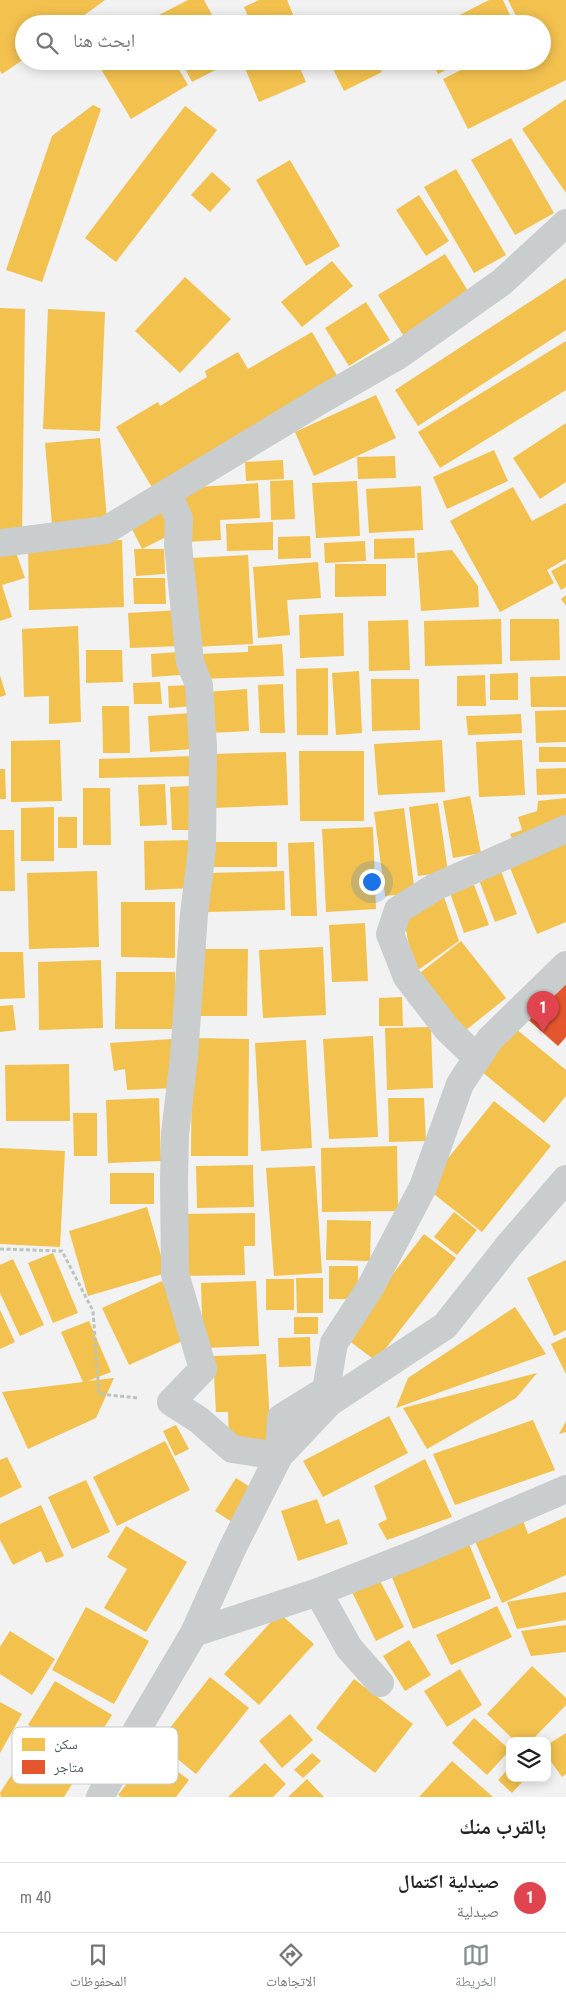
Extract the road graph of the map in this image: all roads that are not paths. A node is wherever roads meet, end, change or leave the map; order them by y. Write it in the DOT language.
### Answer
graph roads {
  1 [pos="566,223"];
  2 [pos="168,493"];
  3 [pos="0,543"];
  4 [pos="566,829"];
  5 [pos="566,965"];
  6 [pos="476,1057"];
  7 [pos="566,1179"];
  8 [pos="279,1456"];
  9 [pos="566,1489"];
  10 [pos="318,1592"];
  11 [pos="194,1633"];
  12 [pos="380,1683"];
  13 [pos="139,1727"];
  14 [pos="107,1784"];
  15 [pos="100,1797"];
  1 -- 2 [label="street"];
  2 -- 3 [label="street"];
  2 -- 8 [label="street"];
  4 -- 6 [label="street"];
  5 -- 6 [label="street"];
  6 -- 8 [label="street"];
  7 -- 8 [label="street"];
  8 -- 11 [label="street"];
  9 -- 10 [label="street"];
  10 -- 11 [label="street"];
  10 -- 12 [label="street"];
  11 -- 13 [label="street"];
  14 -- 15 [label="street"];
}
